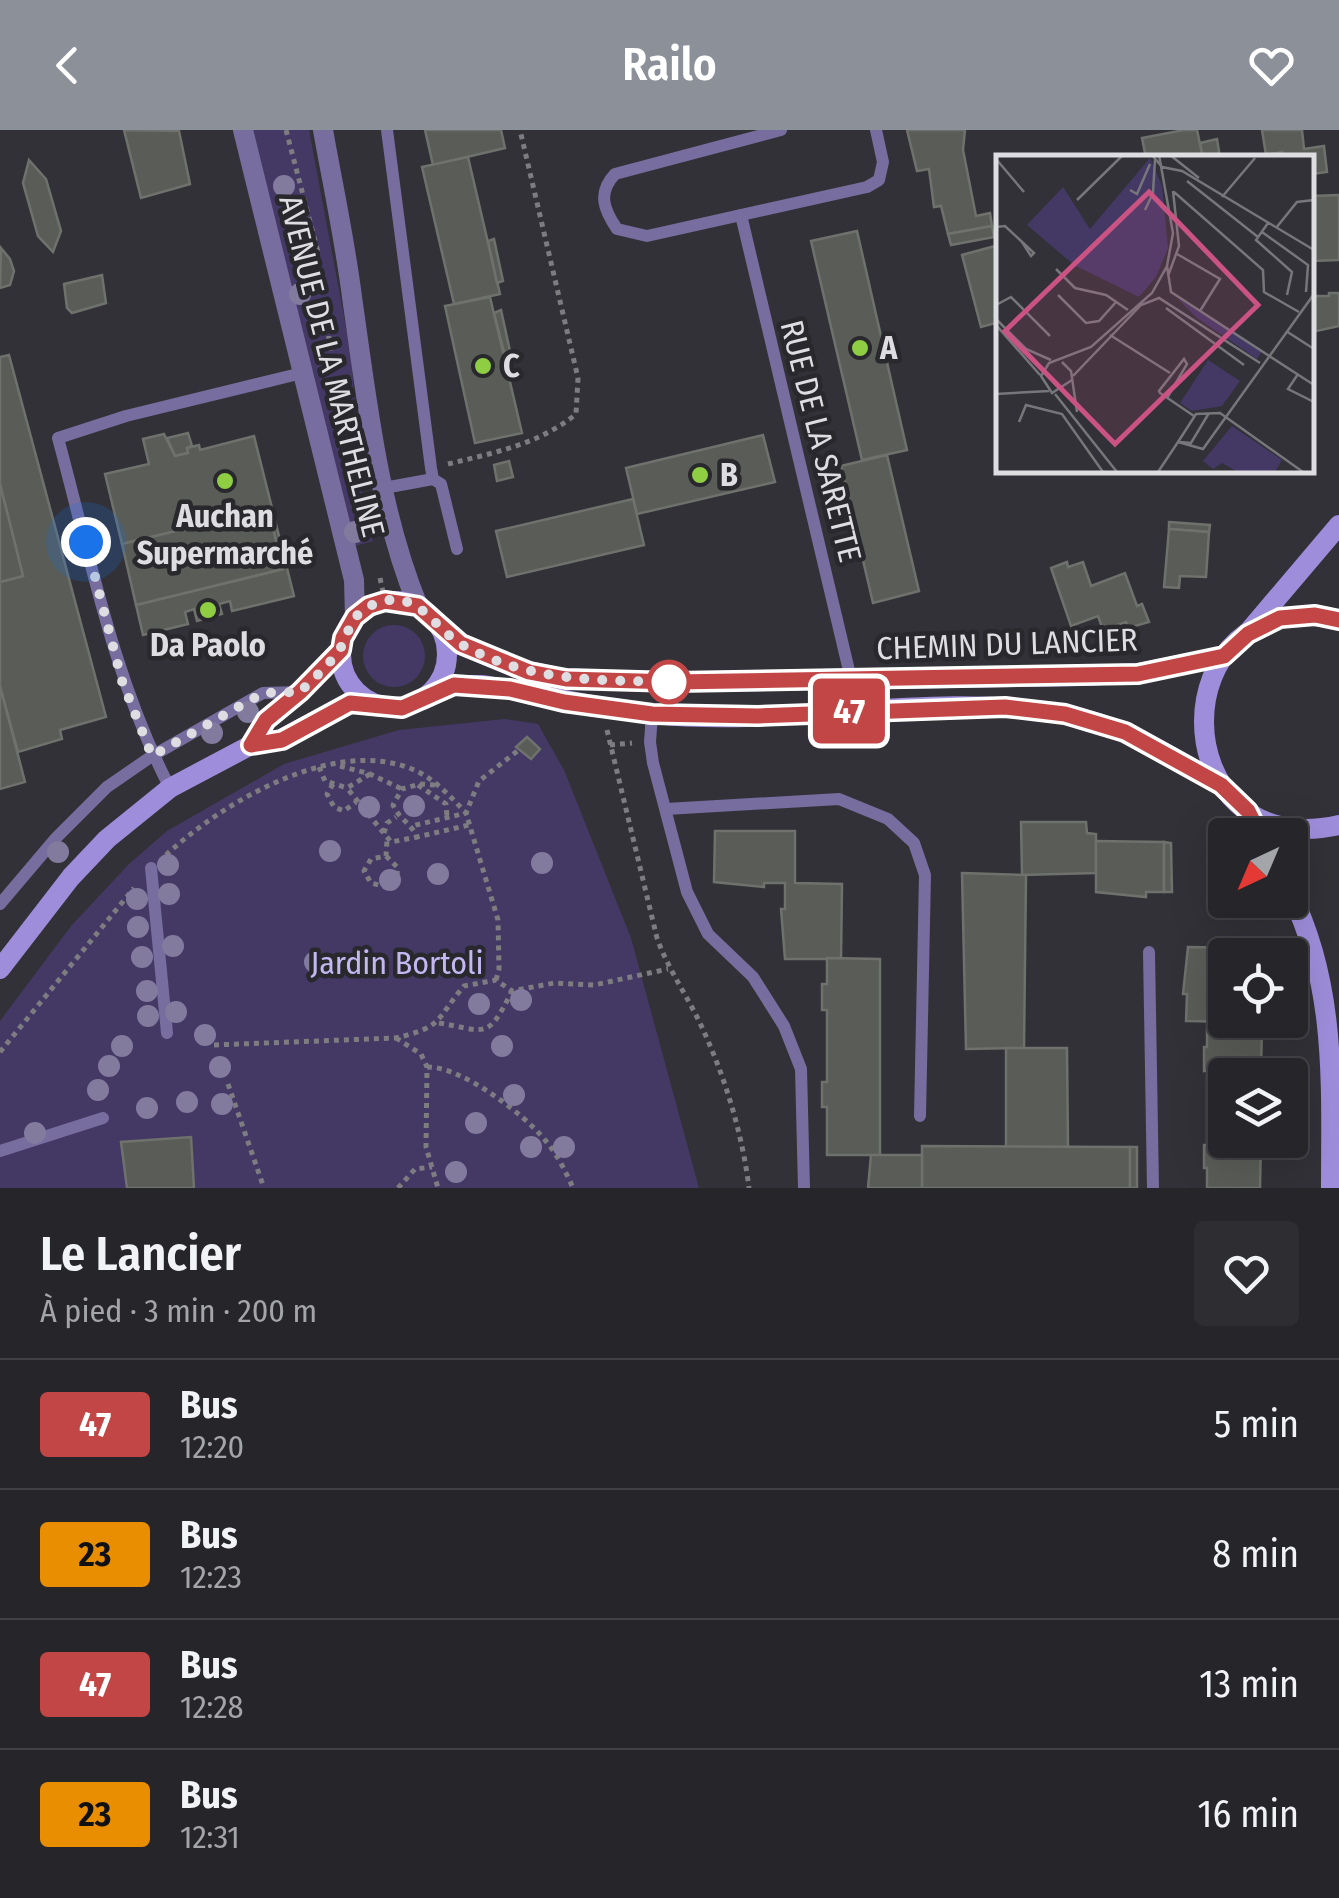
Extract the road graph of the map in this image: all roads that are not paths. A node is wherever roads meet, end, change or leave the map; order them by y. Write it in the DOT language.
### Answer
graph roads {
  1 [pos="243,130"];
  2 [pos="323,130"];
  3 [pos="386,130"];
  4 [pos="781,130"];
  5 [pos="876,130"];
  6 [pos="741,215"];
  7 [pos="302,373"];
  8 [pos="432,473"];
  9 [pos="384,488"];
  10 [pos="1339,524"];
  11 [pos="456,549"];
  12 [pos="418,606"];
  13 [pos="355,617"];
  14 [pos="1339,620"];
  15 [pos="442,628"];
  16 [pos="1248,634"];
  17 [pos="341,650"];
  18 [pos="1224,656"];
  19 [pos="851,679"];
  20 [pos="300,692"];
  21 [pos="423,700"];
  22 [pos="384,707"];
  23 [pos="652,714"];
  24 [pos="251,745"];
  25 [pos="152,756"];
  26 [pos="1221,785"];
  27 [pos="170,788"];
  28 [pos="666,809"];
  29 [pos="1248,811"];
  30 [pos="1252,818"];
  31 [pos="1339,826"];
  32 [pos="151,868"];
  33 [pos="0,904"];
  34 [pos="1303,918"];
  35 [pos="1149,952"];
  36 [pos="0,969"];
  37 [pos="168,1033"];
  38 [pos="920,1116"];
  39 [pos="104,1118"];
  40 [pos="0,1150"];
  41 [pos="804,1188"];
  42 [pos="1153,1188"];
  43 [pos="1331,1188"];
  1 -- 7 [label="street, AVENUE DE LA MARTHELINE"];
  2 -- 9 [label="street, AVENUE DE LA MARTHELINE"];
  3 -- 8 [label="lane"];
  4 -- 6 [label="lane"];
  5 -- 6 [label="lane"];
  6 -- 19 [label="lane, RUE DE LA SARETTE"];
  7 -- 13 [label="street, AVENUE DE LA MARTHELINE"];
  7 -- 25 [label="lane"];
  8 -- 9 [label="lane"];
  8 -- 11 [label="lane"];
  9 -- 12 [label="street, AVENUE DE LA MARTHELINE"];
  10 -- 16 [label="street"];
  12 -- 13 [label="street"];
  12 -- 15 [label="street"];
  13 -- 17 [label="street"];
  14 -- 16 [label="street"];
  15 -- 19 [label="street, CHEMIN DU LANCIER"];
  15 -- 21 [label="street"];
  16 -- 18 [label="street"];
  17 -- 20 [label="street"];
  17 -- 22 [label="street"];
  18 -- 19 [label="street, CHEMIN DU LANCIER"];
  18 -- 26 [label="street"];
  20 -- 24 [label="street"];
  20 -- 25 [label="lane"];
  21 -- 22 [label="street"];
  21 -- 23 [label="street, CHEMIN DU LANCIER"];
  22 -- 24 [label="street"];
  23 -- 26 [label="street, CHEMIN DU LANCIER"];
  23 -- 28 [label="lane"];
  24 -- 27 [label="street"];
  25 -- 27 [label="lane"];
  25 -- 33 [label="lane"];
  26 -- 29 [label="street"];
  27 -- 36 [label="street"];
  28 -- 38 [label="lane"];
  28 -- 41 [label="lane"];
  29 -- 30 [label="street"];
  29 -- 31 [label="street"];
  32 -- 37 [label="lane"];
  34 -- 43 [label="street"];
  35 -- 42 [label="lane"];
  39 -- 40 [label="lane"];
}
